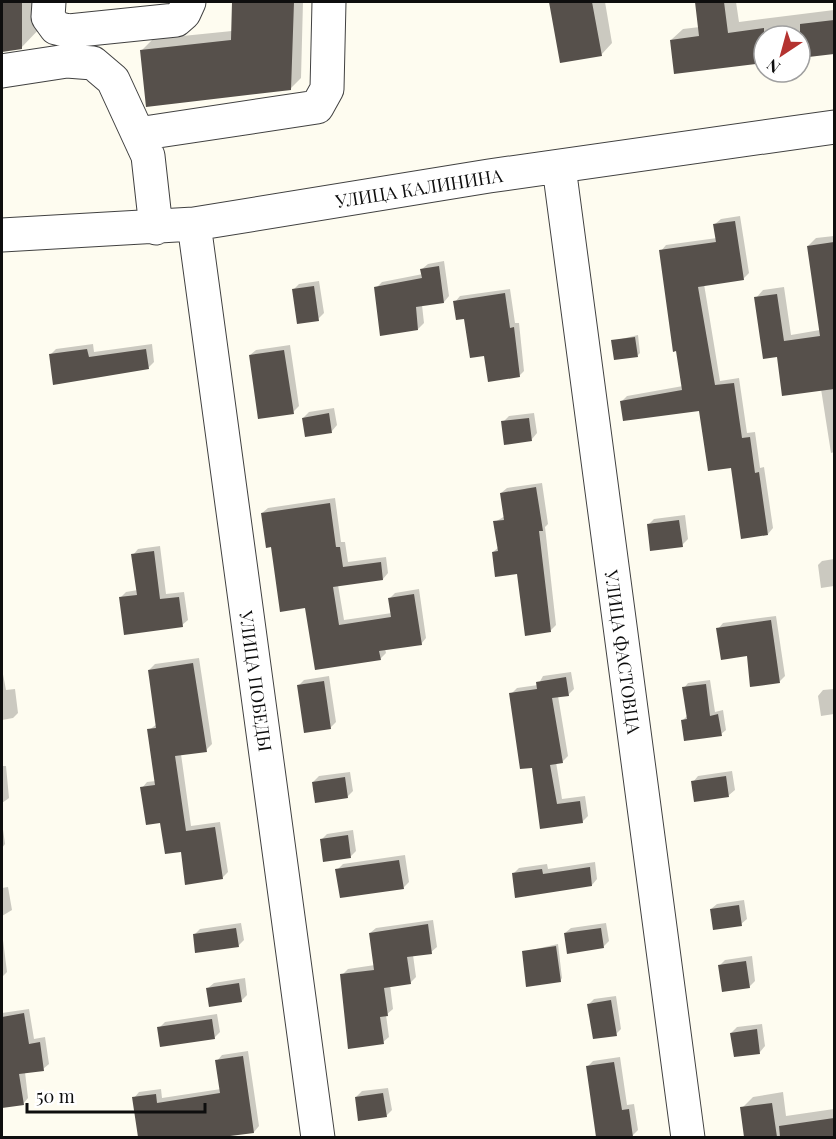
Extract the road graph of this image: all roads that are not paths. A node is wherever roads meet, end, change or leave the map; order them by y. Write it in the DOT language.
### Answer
graph roads {
  1 [pos="49,2"];
  2 [pos="189,2"];
  3 [pos="329,2"];
  4 [pos="68,46"];
  5 [pos="2,71"];
  6 [pos="834,128"];
  7 [pos="138,134"];
  8 [pos="559,167"];
  9 [pos="194,224"];
  10 [pos="156,228"];
  11 [pos="2,235"];
  12 [pos="318,1137"];
  13 [pos="688,1137"];
  1 -- 4 [label="street"];
  2 -- 4 [label="street"];
  3 -- 7 [label="street"];
  4 -- 5 [label="street"];
  4 -- 7 [label="street"];
  6 -- 8 [label="street, УЛИЦА КАЛИНИНА"];
  7 -- 10 [label="street"];
  8 -- 9 [label="street, УЛИЦА КАЛИНИНА"];
  8 -- 13 [label="street, УЛИЦА ФАСТОВЦА"];
  9 -- 10 [label="street, УЛИЦА КАЛИНИНА"];
  9 -- 12 [label="street, УЛИЦА ПОБЕДЫ"];
  10 -- 11 [label="street, УЛИЦА КАЛИНИНА"];
}
